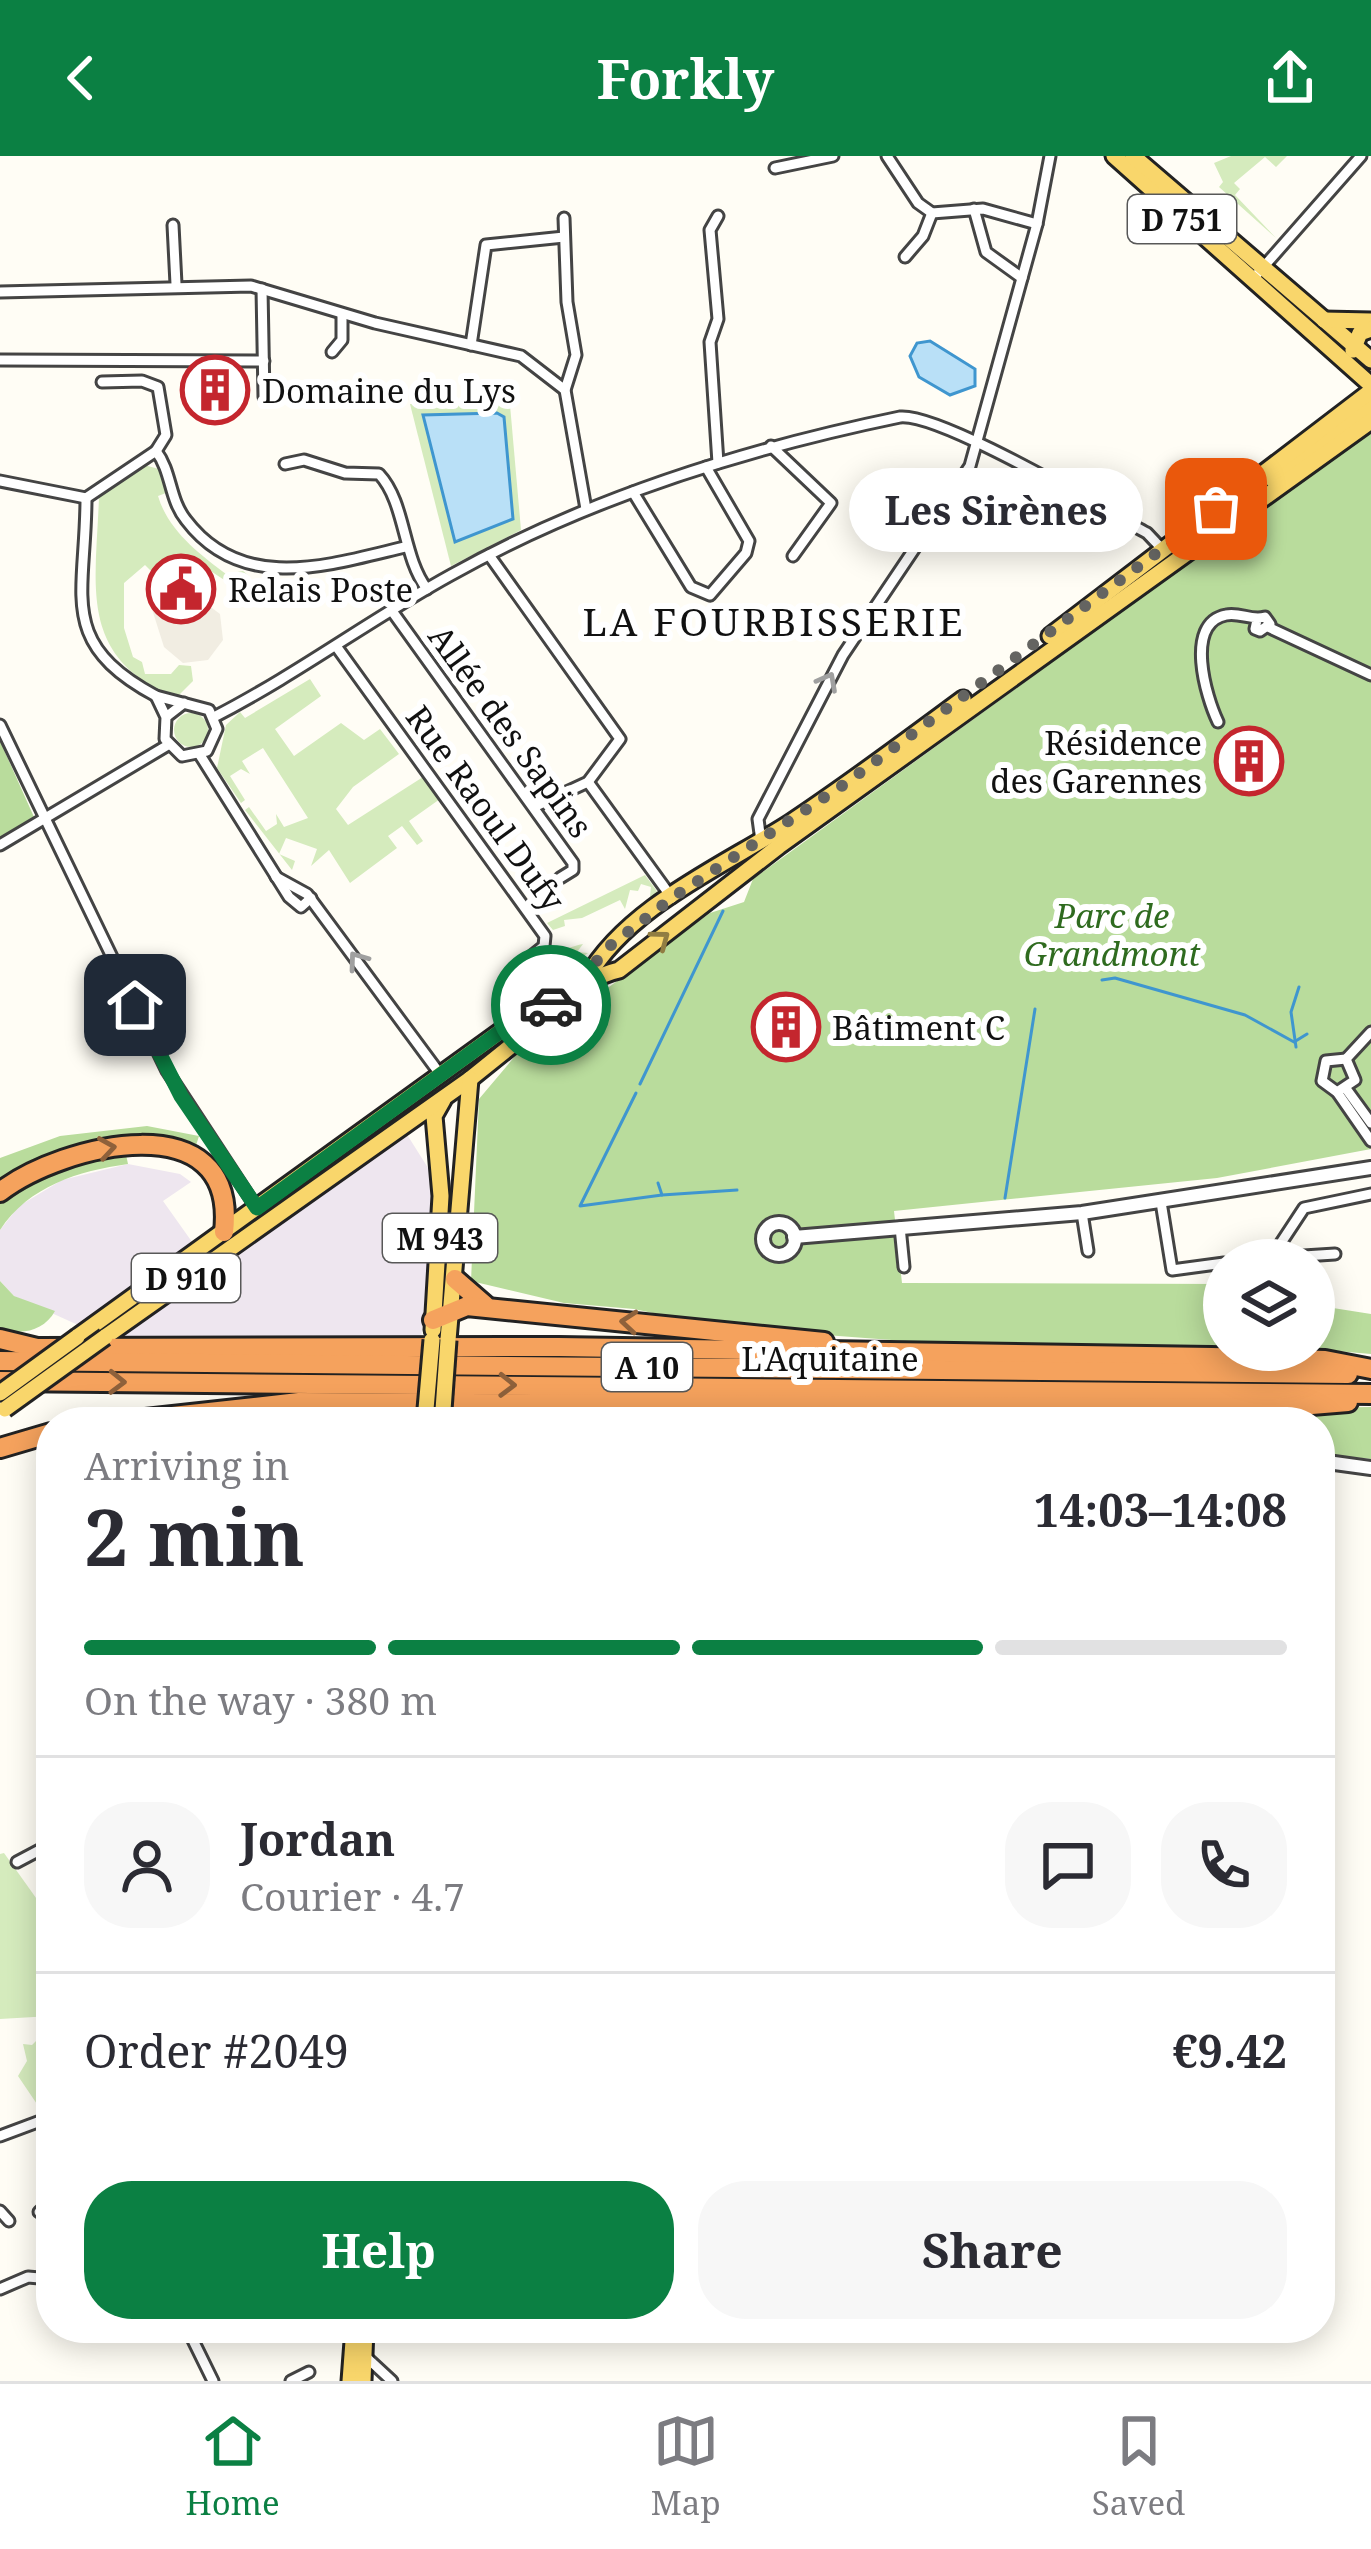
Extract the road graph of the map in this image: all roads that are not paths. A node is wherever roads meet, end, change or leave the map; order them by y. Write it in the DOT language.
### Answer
graph roads {
  1 [pos="833,156"];
  2 [pos="887,156"];
  3 [pos="1050,156"];
  4 [pos="1114,156"];
  5 [pos="1133,156"];
  6 [pos="1361,156"];
  7 [pos="775,168"];
  8 [pos="974,209"];
  9 [pos="932,213"];
  10 [pos="718,216"];
  11 [pos="564,218"];
  12 [pos="1037,224"];
  13 [pos="173,225"];
  14 [pos="564,237"];
  15 [pos="905,257"];
  16 [pos="1256,275"];
  17 [pos="1022,278"];
  18 [pos="176,284"];
  19 [pos="262,289"];
  20 [pos="0,292"];
  21 [pos="342,314"];
  22 [pos="1324,320"];
  23 [pos="1371,325"];
  24 [pos="471,345"];
  25 [pos="1353,345"];
  26 [pos="332,352"];
  27 [pos="0,360"];
  28 [pos="263,361"];
  29 [pos="1364,365"];
  30 [pos="102,382"];
  31 [pos="1371,388"];
  32 [pos="566,390"];
  33 [pos="264,397"];
  34 [pos="1371,406"];
  35 [pos="1371,421"];
  36 [pos="975,445"];
  37 [pos="771,446"];
  38 [pos="156,452"];
  39 [pos="718,463"];
  40 [pos="285,464"];
  41 [pos="706,467"];
  42 [pos="0,481"];
  43 [pos="843,491"];
  44 [pos="633,492"];
  45 [pos="86,498"];
  46 [pos="831,503"];
  47 [pos="586,509"];
  48 [pos="1241,512"];
  49 [pos="405,547"];
  50 [pos="489,555"];
  51 [pos="793,556"];
  52 [pos="1167,556"];
  53 [pos="427,589"];
  54 [pos="392,611"];
  55 [pos="336,646"];
  56 [pos="1371,675"];
  57 [pos="156,696"];
  58 [pos="184,703"];
  59 [pos="166,717"];
  60 [pos="214,717"];
  61 [pos="1217,722"];
  62 [pos="0,725"];
  63 [pos="168,746"];
  64 [pos="200,755"];
  65 [pos="588,782"];
  66 [pos="533,807"];
  67 [pos="44,821"];
  68 [pos="760,841"];
  69 [pos="0,845"];
  70 [pos="560,878"];
  71 [pos="672,898"];
  72 [pos="587,978"];
  73 [pos="520,999"];
  74 [pos="534,1017"];
  75 [pos="1371,1032"];
  76 [pos="1346,1059"];
  77 [pos="440,1074"];
  78 [pos="470,1078"];
  79 [pos="1342,1091"];
  80 [pos="449,1093"];
  81 [pos="465,1113"];
  82 [pos="1371,1123"];
  83 [pos="401,1125"];
  84 [pos="437,1136"];
  85 [pos="1371,1141"];
  86 [pos="1371,1168"];
  87 [pos="0,1192"];
  88 [pos="1371,1194"];
  89 [pos="1161,1202"];
  90 [pos="257,1208"];
  91 [pos="1082,1213"];
  92 [pos="900,1227"];
  93 [pos="224,1232"];
  94 [pos="794,1237"];
  95 [pos="1284,1239"];
  96 [pos="1088,1251"];
  97 [pos="1203,1266"];
  98 [pos="904,1267"];
  99 [pos="455,1279"];
  100 [pos="489,1307"];
  101 [pos="452,1309"];
  102 [pos="438,1333"];
  103 [pos="0,1339"];
  104 [pos="912,1354"];
  105 [pos="0,1361"];
  106 [pos="1371,1372"];
  107 [pos="0,1381"];
  108 [pos="1371,1396"];
  109 [pos="2,1404"];
  110 [pos="950,1404"];
  111 [pos="254,1407"];
  112 [pos="434,1407"];
  113 [pos="910,1407"];
  114 [pos="1194,1407"];
  115 [pos="1283,1407"];
  116 [pos="36,1437"];
  117 [pos="0,1448"];
  118 [pos="1335,1463"];
  119 [pos="1371,1468"];
  120 [pos="36,1852"];
  121 [pos="16,1862"];
  122 [pos="36,2123"];
  123 [pos="0,2136"];
  124 [pos="0,2211"];
  125 [pos="9,2221"];
  126 [pos="36,2278"];
  127 [pos="0,2289"];
  128 [pos="194,2343"];
  129 [pos="353,2343"];
  130 [pos="365,2343"];
  131 [pos="365,2356"];
  132 [pos="309,2372"];
  133 [pos="213,2381"];
  134 [pos="291,2381"];
  135 [pos="350,2381"];
  136 [pos="363,2381"];
  137 [pos="392,2381"];
  1 -- 7 [label="street"];
  2 -- 9 [label="street"];
  3 -- 12 [label="street"];
  4 -- 16 [label="main road, D 751"];
  5 -- 16 [label="main road, D 751"];
  6 -- 16 [label="street"];
  8 -- 9 [label="street"];
  8 -- 12 [label="street"];
  8 -- 17 [label="street"];
  9 -- 15 [label="street"];
  10 -- 39 [label="street"];
  11 -- 14 [label="street"];
  12 -- 17 [label="street"];
  13 -- 18 [label="street"];
  14 -- 24 [label="street"];
  14 -- 32 [label="street"];
  16 -- 22 [label="main road, D 751"];
  16 -- 29 [label="main road, D 751"];
  17 -- 36 [label="street"];
  18 -- 19 [label="street"];
  18 -- 20 [label="street"];
  19 -- 21 [label="street"];
  19 -- 28 [label="street"];
  21 -- 24 [label="street"];
  21 -- 26 [label="street"];
  22 -- 23 [label="main road"];
  22 -- 25 [label="main road, D 751"];
  23 -- 25 [label="main road"];
  24 -- 32 [label="street"];
  25 -- 29 [label="main road"];
  27 -- 28 [label="street"];
  28 -- 33 [label="street"];
  29 -- 31 [label="main road, D 751"];
  30 -- 38 [label="street"];
  31 -- 52 [label="main road, D 910"];
  32 -- 47 [label="street"];
  34 -- 48 [label="main road"];
  35 -- 48 [label="main road, D 910"];
  36 -- 37 [label="street"];
  36 -- 52 [label="street"];
  68 -- 36 [label="street, one-way"];
  37 -- 39 [label="street"];
  37 -- 46 [label="street"];
  38 -- 45 [label="street"];
  38 -- 49 [label="street"];
  39 -- 41 [label="street"];
  40 -- 49 [label="street"];
  41 -- 44 [label="street"];
  41 -- 44 [label="street"];
  42 -- 45 [label="street"];
  43 -- 46 [label="street"];
  44 -- 47 [label="street"];
  45 -- 57 [label="street"];
  46 -- 51 [label="street"];
  47 -- 50 [label="street"];
  48 -- 52 [label="main road, D 910"];
  49 -- 53 [label="street"];
  50 -- 53 [label="street"];
  50 -- 65 [label="street"];
  52 -- 68 [label="main road, D 910"];
  72 -- 52 [label="main road, D 910, one-way"];
  53 -- 54 [label="street"];
  54 -- 55 [label="street"];
  54 -- 66 [label="street, Allée des Sapins"];
  55 -- 60 [label="street"];
  55 -- 73 [label="street, Rue Raoul Dufy"];
  56 -- 61 [label="street"];
  57 -- 58 [label="street"];
  57 -- 59 [label="street"];
  58 -- 59 [label="street"];
  58 -- 60 [label="street"];
  59 -- 63 [label="street"];
  60 -- 64 [label="street"];
  62 -- 67 [label="street"];
  63 -- 64 [label="street"];
  63 -- 67 [label="street"];
  77 -- 64 [label="street, one-way"];
  65 -- 66 [label="street"];
  65 -- 71 [label="street"];
  66 -- 70 [label="street, Allée des Sapins"];
  67 -- 69 [label="street"];
  67 -- 90 [label="street"];
  68 -- 71 [label="main road, D 910"];
  71 -- 72 [label="main road, D 910"];
  72 -- 74 [label="main road, D 910"];
  74 -- 77 [label="main road, D 910"];
  74 -- 78 [label="main road, D 910"];
  75 -- 76 [label="street"];
  76 -- 79 [label="street"];
  76 -- 79 [label="street"];
  77 -- 80 [label="main road"];
  77 -- 90 [label="main road, D 910"];
  78 -- 80 [label="main road, D 910"];
  78 -- 81 [label="main road, M 943"];
  79 -- 82 [label="street"];
  79 -- 85 [label="street"];
  80 -- 81 [label="main road"];
  80 -- 83 [label="main road, D 910"];
  80 -- 84 [label="main road, M 943"];
  81 -- 99 [label="main road, M 943"];
  83 -- 84 [label="main road"];
  83 -- 109 [label="main road, D 910, bridge"];
  84 -- 102 [label="main road, M 943"];
  86 -- 89 [label="street"];
  87 -- 93 [label="highway, one-way"];
  88 -- 95 [label="street"];
  89 -- 91 [label="street"];
  89 -- 97 [label="street"];
  90 -- 93 [label="main road, D 910"];
  91 -- 92 [label="street"];
  91 -- 96 [label="street"];
  92 -- 94 [label="street"];
  92 -- 98 [label="street"];
  93 -- 109 [label="main road, D 910, bridge"];
  99 -- 100 [label="highway"];
  99 -- 101 [label="main road, M 943"];
  100 -- 101 [label="highway"];
  104 -- 100 [label="highway, one-way"];
  101 -- 102 [label="highway"];
  102 -- 112 [label="main road, M 943, bridge"];
  103 -- 104 [label="highway"];
  104 -- 106 [label="highway"];
  105 -- 106 [label="highway, L'Aquitaine / A 10"];
  107 -- 108 [label="highway, L'Aquitaine / A 10, one-way"];
  108 -- 115 [label="highway"];
  110 -- 111 [label="highway"];
  110 -- 113 [label="highway"];
  110 -- 114 [label="highway"];
  116 -- 117 [label="highway"];
  118 -- 119 [label="street"];
  120 -- 121 [label="street"];
  122 -- 123 [label="street"];
  124 -- 125 [label="street"];
  126 -- 127 [label="street"];
  128 -- 133 [label="street"];
  129 -- 135 [label="main road"];
  130 -- 131 [label="main road"];
  131 -- 136 [label="main road"];
  131 -- 137 [label="street"];
  132 -- 134 [label="street"];
}
